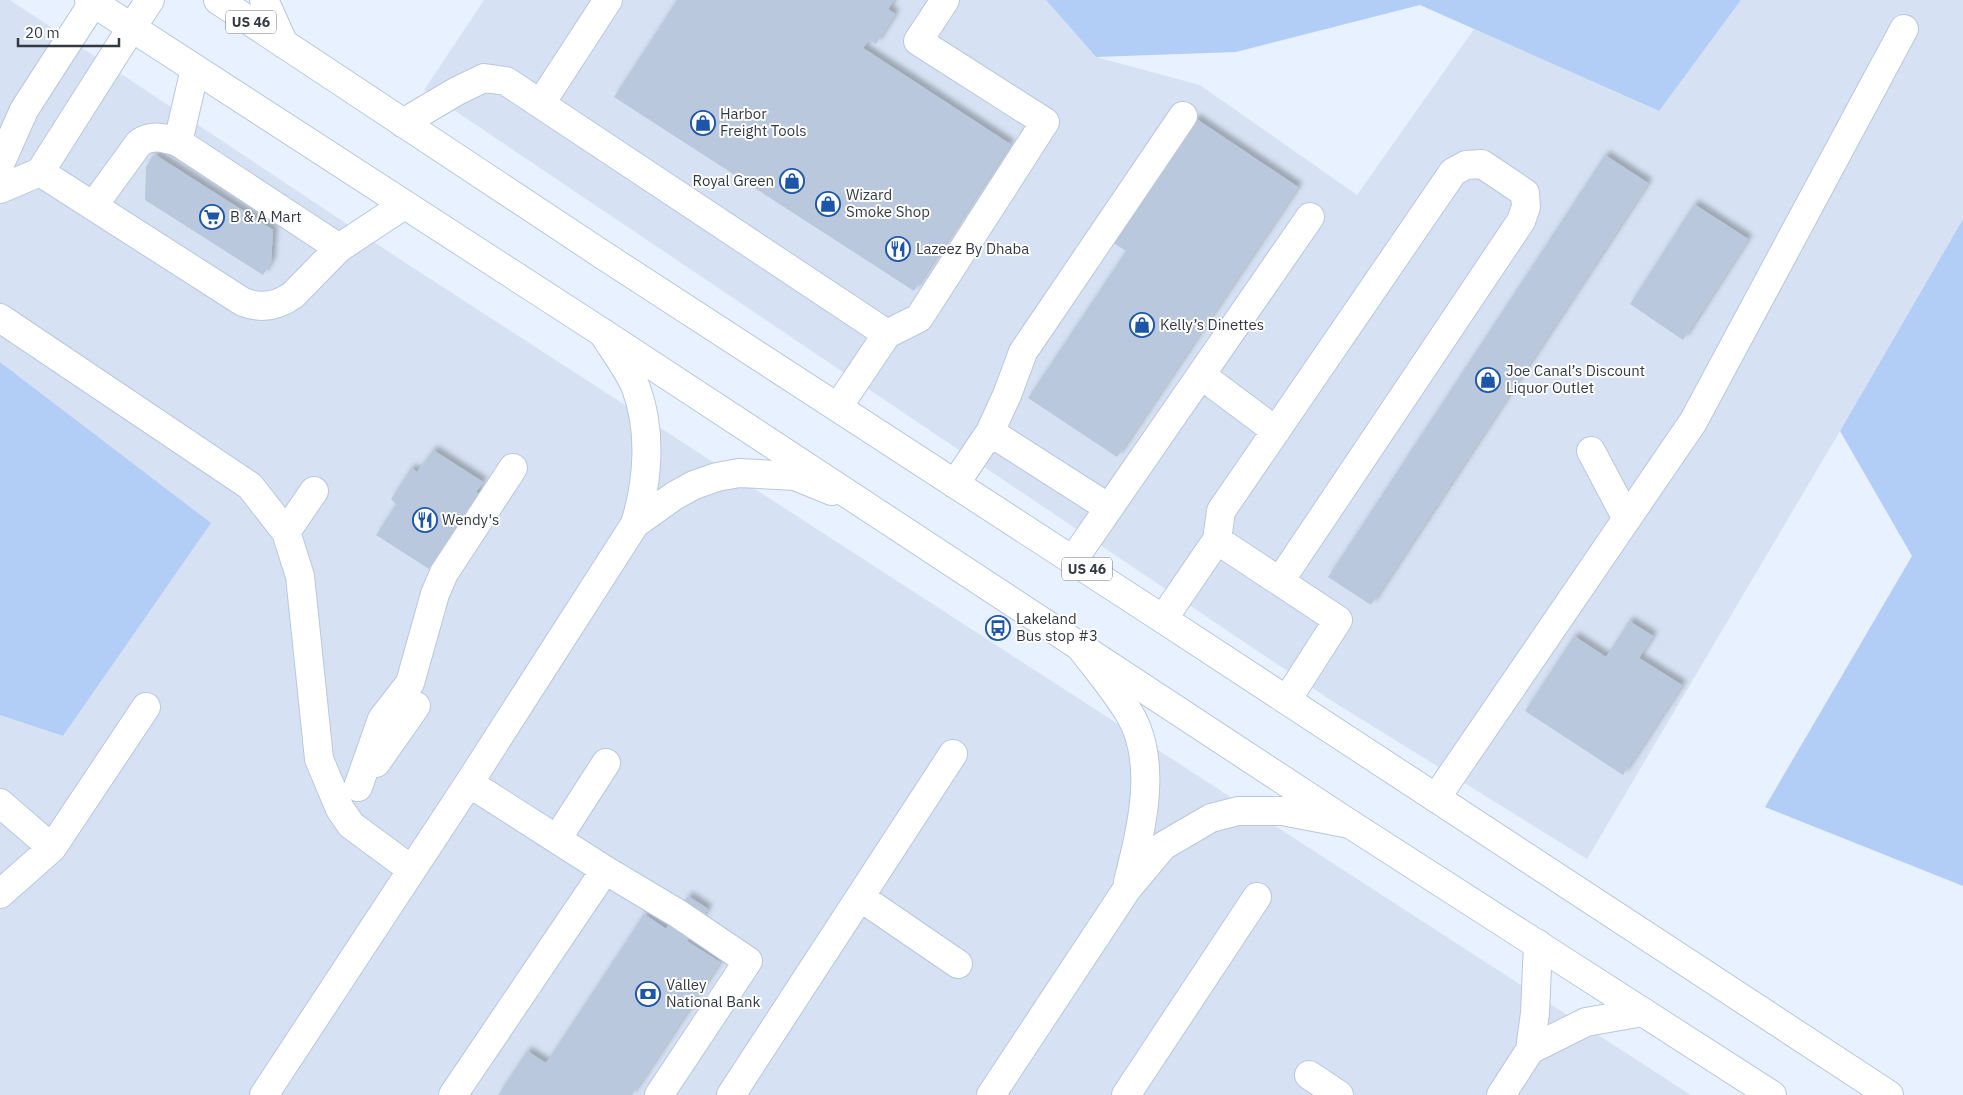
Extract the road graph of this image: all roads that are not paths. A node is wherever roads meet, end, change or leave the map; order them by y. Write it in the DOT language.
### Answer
graph roads {
  1 [pos="150,0"];
  2 [pos="218,0"];
  3 [pos="264,0"];
  4 [pos="608,0"];
  5 [pos="946,0"];
  6 [pos="93,1"];
  7 [pos="132,27"];
  8 [pos="1904,29"];
  9 [pos="284,44"];
  10 [pos="195,69"];
  11 [pos="541,103"];
  12 [pos="1183,116"];
  13 [pos="403,123"];
  14 [pos="178,142"];
  15 [pos="0,164"];
  16 [pos="40,172"];
  17 [pos="0,189"];
  18 [pos="94,205"];
  19 [pos="404,205"];
  20 [pos="1310,217"];
  21 [pos="339,248"];
  22 [pos="0,318"];
  23 [pos="603,333"];
  24 [pos="887,334"];
  25 [pos="1201,375"];
  26 [pos="838,407"];
  27 [pos="1276,431"];
  28 [pos="990,432"];
  29 [pos="1591,450"];
  30 [pos="513,468"];
  31 [pos="955,484"];
  32 [pos="314,491"];
  33 [pos="861,502"];
  34 [pos="1109,508"];
  35 [pos="1626,519"];
  36 [pos="635,524"];
  37 [pos="286,532"];
  38 [pos="1217,540"];
  39 [pos="1073,560"];
  40 [pos="1280,581"];
  41 [pos="1164,619"];
  42 [pos="1081,648"];
  43 [pos="1286,700"];
  44 [pos="416,706"];
  45 [pos="146,707"];
  46 [pos="953,754"];
  47 [pos="606,764"];
  48 [pos="469,783"];
  49 [pos="358,787"];
  50 [pos="1436,798"];
  51 [pos="0,803"];
  52 [pos="340,810"];
  53 [pos="1350,824"];
  54 [pos="557,839"];
  55 [pos="52,848"];
  56 [pos="412,870"];
  57 [pos="604,870"];
  58 [pos="1127,888"];
  59 [pos="0,894"];
  60 [pos="860,897"];
  61 [pos="1257,897"];
  62 [pos="1538,944"];
  63 [pos="958,964"];
  64 [pos="1643,1012"];
  65 [pos="1530,1050"];
  66 [pos="1309,1076"];
  67 [pos="1506,1093"];
  68 [pos="264,1095"];
  69 [pos="453,1095"];
  70 [pos="659,1095"];
  71 [pos="731,1095"];
  72 [pos="991,1095"];
  73 [pos="1126,1095"];
  74 [pos="1339,1095"];
  75 [pos="1772,1095"];
  76 [pos="1889,1095"];
  1 -- 7 [label="main road"];
  2 -- 9 [label="main road, US 46"];
  3 -- 9 [label="main road"];
  4 -- 11 [label="main road"];
  5 -- 24 [label="main road"];
  6 -- 7 [label="main road"];
  6 -- 15 [label="main road"];
  7 -- 10 [label="main road"];
  7 -- 16 [label="main road"];
  8 -- 35 [label="main road"];
  9 -- 13 [label="main road, US 46"];
  10 -- 14 [label="main road"];
  10 -- 19 [label="main road"];
  11 -- 13 [label="main road"];
  11 -- 24 [label="main road"];
  12 -- 28 [label="main road"];
  13 -- 26 [label="main road, US 46"];
  14 -- 18 [label="main road"];
  14 -- 21 [label="main road"];
  16 -- 17 [label="main road"];
  16 -- 18 [label="main road"];
  18 -- 21 [label="main road"];
  19 -- 21 [label="main road"];
  19 -- 23 [label="main road"];
  20 -- 25 [label="main road"];
  22 -- 37 [label="main road"];
  23 -- 33 [label="main road"];
  23 -- 36 [label="main road"];
  24 -- 26 [label="main road"];
  25 -- 27 [label="main road"];
  25 -- 34 [label="main road"];
  26 -- 31 [label="main road, US 46"];
  27 -- 38 [label="main road"];
  27 -- 40 [label="main road"];
  28 -- 31 [label="main road"];
  28 -- 34 [label="main road"];
  29 -- 35 [label="main road"];
  30 -- 49 [label="main road"];
  31 -- 39 [label="main road, US 46"];
  32 -- 37 [label="main road"];
  33 -- 36 [label="main road"];
  33 -- 42 [label="main road"];
  34 -- 39 [label="main road"];
  35 -- 50 [label="main road"];
  36 -- 48 [label="main road"];
  37 -- 52 [label="main road"];
  38 -- 40 [label="main road"];
  38 -- 41 [label="main road"];
  39 -- 41 [label="main road, US 46"];
  40 -- 43 [label="main road"];
  41 -- 43 [label="main road, US 46"];
  42 -- 53 [label="main road"];
  42 -- 58 [label="main road"];
  43 -- 50 [label="main road, US 46"];
  44 -- 49 [label="main road"];
  45 -- 55 [label="main road"];
  46 -- 60 [label="main road"];
  47 -- 54 [label="main road"];
  48 -- 54 [label="main road"];
  48 -- 56 [label="main road"];
  49 -- 52 [label="main road"];
  50 -- 76 [label="main road, US 46"];
  51 -- 55 [label="main road"];
  52 -- 56 [label="main road"];
  53 -- 58 [label="main road"];
  53 -- 62 [label="main road"];
  54 -- 57 [label="main road"];
  55 -- 59 [label="main road"];
  56 -- 68 [label="main road"];
  57 -- 69 [label="main road"];
  57 -- 70 [label="main road"];
  58 -- 72 [label="main road"];
  60 -- 63 [label="main road"];
  60 -- 71 [label="main road"];
  61 -- 73 [label="main road"];
  62 -- 64 [label="main road"];
  62 -- 65 [label="main road"];
  64 -- 65 [label="main road"];
  64 -- 75 [label="main road"];
  65 -- 67 [label="main road"];
  66 -- 74 [label="main road"];
}
